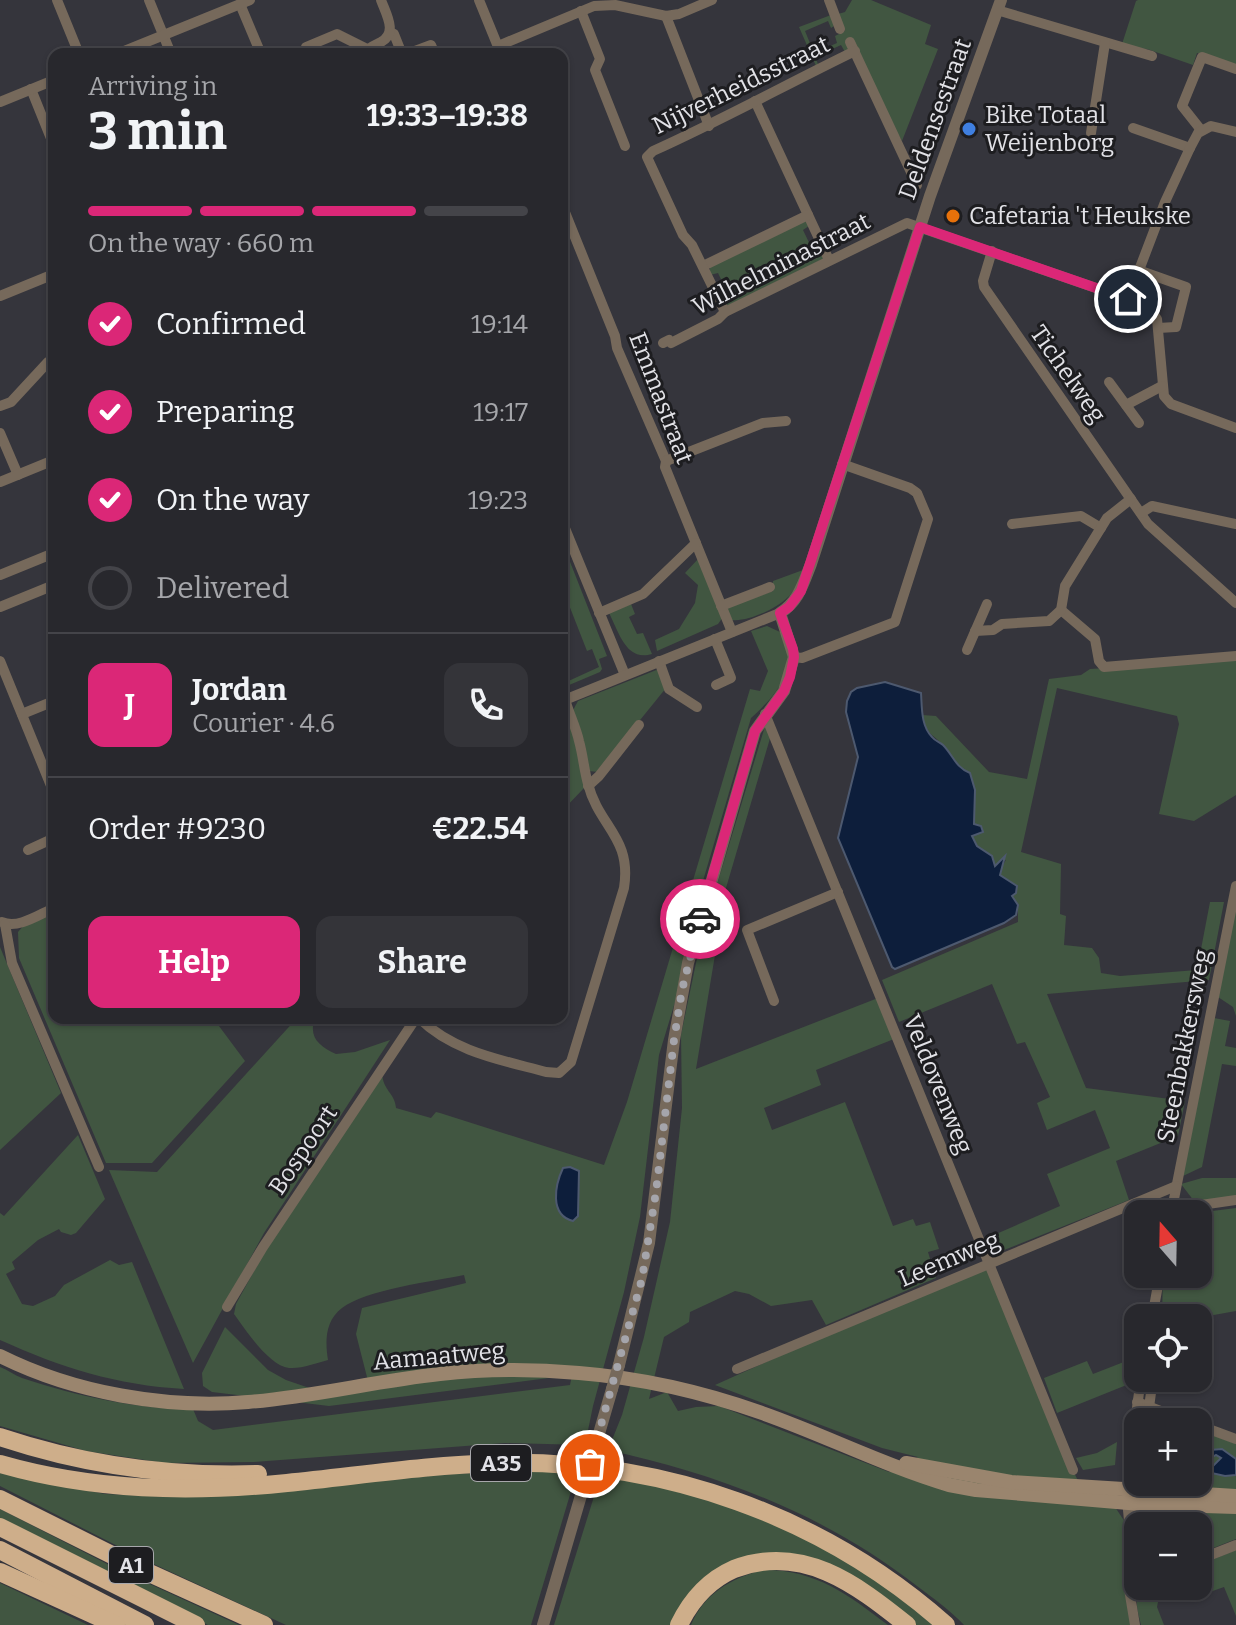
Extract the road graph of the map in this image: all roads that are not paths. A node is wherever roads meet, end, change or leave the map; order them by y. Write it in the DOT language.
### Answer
graph roads {
  1 [pos="57,0"];
  2 [pos="149,0"];
  3 [pos="381,0"];
  4 [pos="479,0"];
  5 [pos="712,0"];
  6 [pos="829,0"];
  7 [pos="245,2"];
  8 [pos="593,3"];
  9 [pos="999,5"];
  10 [pos="581,11"];
  11 [pos="666,16"];
  12 [pos="840,29"];
  13 [pos="390,32"];
  14 [pos="163,35"];
  15 [pos="1105,43"];
  16 [pos="306,47"];
  17 [pos="77,48"];
  18 [pos="132,48"];
  19 [pos="168,48"];
  20 [pos="259,48"];
  21 [pos="360,48"];
  22 [pos="372,48"];
  23 [pos="401,48"];
  24 [pos="498,48"];
  25 [pos="503,48"];
  26 [pos="1152,56"];
  27 [pos="1236,69"];
  28 [pos="48,82"];
  29 [pos="31,89"];
  30 [pos="755,101"];
  31 [pos="0,102"];
  32 [pos="709,126"];
  33 [pos="1133,128"];
  34 [pos="1201,130"];
  35 [pos="48,131"];
  36 [pos="1236,132"];
  37 [pos="1091,133"];
  38 [pos="625,146"];
  39 [pos="1190,148"];
  40 [pos="917,185"];
  41 [pos="808,215"];
  42 [pos="568,220"];
  43 [pos="920,227"];
  44 [pos="992,251"];
  45 [pos="829,260"];
  46 [pos="703,266"];
  47 [pos="1138,270"];
  48 [pos="48,276"];
  49 [pos="0,296"];
  50 [pos="1128,299"];
  51 [pos="725,312"];
  52 [pos="607,315"];
  53 [pos="593,320"];
  54 [pos="1158,328"];
  55 [pos="663,343"];
  56 [pos="48,362"];
  57 [pos="1109,382"];
  58 [pos="1162,386"];
  59 [pos="1126,405"];
  60 [pos="0,406"];
  61 [pos="786,421"];
  62 [pos="1139,423"];
  63 [pos="1236,428"];
  64 [pos="0,433"];
  65 [pos="666,461"];
  66 [pos="48,462"];
  67 [pos="842,464"];
  68 [pos="18,475"];
  69 [pos="0,482"];
  70 [pos="1131,499"];
  71 [pos="1141,513"];
  72 [pos="1012,524"];
  73 [pos="1236,524"];
  74 [pos="1101,528"];
  75 [pos="568,536"];
  76 [pos="696,543"];
  77 [pos="48,555"];
  78 [pos="0,575"];
  79 [pos="48,587"];
  80 [pos="770,587"];
  81 [pos="1236,603"];
  82 [pos="987,604"];
  83 [pos="721,606"];
  84 [pos="0,607"];
  85 [pos="1061,610"];
  86 [pos="599,613"];
  87 [pos="780,613"];
  88 [pos="975,631"];
  89 [pos="732,632"];
  90 [pos="715,639"];
  91 [pos="967,650"];
  92 [pos="1236,656"];
  93 [pos="794,657"];
  94 [pos="0,661"];
  95 [pos="659,661"];
  96 [pos="625,675"];
  97 [pos="716,685"];
  98 [pos="568,698"];
  99 [pos="48,703"];
  100 [pos="697,707"];
  101 [pos="568,710"];
  102 [pos="22,714"];
  103 [pos="765,714"];
  104 [pos="639,725"];
  105 [pos="48,778"];
  106 [pos="588,786"];
  107 [pos="48,841"];
  108 [pos="28,850"];
  109 [pos="1236,886"];
  110 [pos="838,892"];
  111 [pos="48,911"];
  112 [pos="2,922"];
  113 [pos="774,1001"];
  114 [pos="414,1024"];
  115 [pos="426,1024"];
  116 [pos="99,1167"];
  117 [pos="1176,1186"];
  118 [pos="1173,1200"];
  119 [pos="1236,1200"];
  120 [pos="1212,1203"];
  121 [pos="990,1264"];
  122 [pos="227,1307"];
  123 [pos="0,1356"];
  124 [pos="737,1369"];
  125 [pos="1139,1392"];
  126 [pos="1151,1392"];
  127 [pos="1137,1402"];
  128 [pos="1149,1407"];
  129 [pos="1137,1408"];
  130 [pos="1212,1430"];
  131 [pos="0,1437"];
  132 [pos="1236,1439"];
  133 [pos="0,1464"];
  134 [pos="1073,1470"];
  135 [pos="329,1478"];
  136 [pos="1124,1493"];
  137 [pos="1151,1496"];
  138 [pos="1212,1496"];
  139 [pos="1236,1496"];
  140 [pos="0,1499"];
  141 [pos="1236,1507"];
  142 [pos="0,1527"];
  143 [pos="1236,1545"];
  144 [pos="0,1550"];
  145 [pos="1212,1554"];
  146 [pos="0,1572"];
  147 [pos="1134,1600"];
  148 [pos="116,1625"];
  149 [pos="145,1625"];
  150 [pos="196,1625"];
  151 [pos="264,1625"];
  152 [pos="543,1625"];
  153 [pos="679,1625"];
  154 [pos="907,1625"];
  155 [pos="946,1625"];
  156 [pos="1135,1625"];
  1 -- 17 [label="street"];
  2 -- 14 [label="street"];
  3 -- 13 [label="street"];
  4 -- 24 [label="street"];
  5 -- 11 [label="street"];
  6 -- 12 [label="street"];
  7 -- 14 [label="street"];
  7 -- 20 [label="street"];
  8 -- 10 [label="street"];
  8 -- 11 [label="street"];
  9 -- 15 [label="street"];
  9 -- 43 [label="street, Deldensestraat"];
  10 -- 25 [label="street"];
  10 -- 38 [label="street"];
  11 -- 32 [label="street"];
  13 -- 22 [label="street"];
  13 -- 23 [label="street"];
  14 -- 18 [label="street"];
  14 -- 19 [label="street"];
  15 -- 26 [label="street"];
  15 -- 37 [label="street"];
  16 -- 21 [label="street"];
  27 -- 34 [label="street"];
  28 -- 29 [label="street"];
  29 -- 31 [label="street"];
  29 -- 35 [label="street"];
  30 -- 32 [label="street, Nijverheidsstraat"];
  30 -- 40 [label="street, Nijverheidsstraat"];
  30 -- 41 [label="street"];
  32 -- 46 [label="street, Nijverheidsstraat"];
  33 -- 39 [label="street"];
  34 -- 36 [label="street"];
  34 -- 39 [label="street"];
  39 -- 47 [label="street"];
  41 -- 45 [label="street"];
  41 -- 46 [label="street"];
  42 -- 52 [label="street, Emmastraat"];
  43 -- 44 [label="street"];
  43 -- 45 [label="street, Wilhelminastraat"];
  43 -- 67 [label="street, Deldensestraat"];
  44 -- 50 [label="street"];
  44 -- 70 [label="street, Tichelweg"];
  45 -- 51 [label="street, Wilhelminastraat"];
  46 -- 51 [label="street"];
  47 -- 50 [label="street"];
  47 -- 54 [label="street"];
  48 -- 49 [label="street"];
  50 -- 54 [label="street"];
  51 -- 55 [label="street, Wilhelminastraat"];
  52 -- 53 [label="street"];
  52 -- 65 [label="street, Emmastraat"];
  54 -- 58 [label="street"];
  56 -- 60 [label="street"];
  57 -- 59 [label="street"];
  58 -- 59 [label="street"];
  58 -- 63 [label="street"];
  59 -- 62 [label="street"];
  61 -- 65 [label="street"];
  64 -- 68 [label="street"];
  65 -- 76 [label="street, Emmastraat"];
  66 -- 68 [label="street"];
  67 -- 87 [label="street, Deldensestraat"];
  67 -- 93 [label="street"];
  68 -- 69 [label="street"];
  70 -- 71 [label="street, Tichelweg"];
  70 -- 74 [label="street"];
  71 -- 73 [label="street"];
  71 -- 81 [label="street, Tichelweg"];
  72 -- 74 [label="street"];
  74 -- 85 [label="street"];
  75 -- 86 [label="street"];
  76 -- 83 [label="street, Emmastraat"];
  76 -- 86 [label="street"];
  77 -- 78 [label="street"];
  79 -- 84 [label="street"];
  80 -- 83 [label="street"];
  82 -- 88 [label="street"];
  83 -- 89 [label="street, Emmastraat"];
  85 -- 88 [label="street"];
  85 -- 92 [label="street"];
  86 -- 96 [label="street"];
  87 -- 89 [label="street"];
  87 -- 93 [label="street"];
  88 -- 91 [label="street"];
  89 -- 90 [label="street"];
  90 -- 95 [label="street"];
  90 -- 97 [label="street"];
  93 -- 103 [label="street"];
  94 -- 102 [label="street"];
  95 -- 96 [label="street"];
  95 -- 100 [label="street"];
  96 -- 98 [label="street"];
  99 -- 102 [label="street"];
  101 -- 106 [label="street"];
  102 -- 105 [label="street"];
  103 -- 110 [label="street, Veldovenweg"];
  103 -- 152 [label="street, bridge"];
  104 -- 106 [label="street"];
  106 -- 115 [label="street"];
  107 -- 108 [label="street"];
  109 -- 117 [label="street, Steenbakkersweg"];
  110 -- 113 [label="street"];
  110 -- 121 [label="street, Veldovenweg"];
  111 -- 112 [label="street"];
  112 -- 116 [label="street"];
  114 -- 122 [label="street, Bospoort"];
  117 -- 118 [label="street, Steenbakkersweg"];
  117 -- 121 [label="street, Leemweg"];
  119 -- 120 [label="street"];
  121 -- 124 [label="street, Leemweg"];
  121 -- 134 [label="street, Veldovenweg"];
  123 -- 136 [label="main road, Aamaatweg"];
  125 -- 127 [label="street"];
  126 -- 128 [label="street"];
  127 -- 128 [label="street"];
  127 -- 129 [label="street"];
  130 -- 132 [label="street"];
  131 -- 135 [label="highway, A35"];
  133 -- 135 [label="highway, A35"];
  135 -- 155 [label="highway, A35"];
  137 -- 141 [label="main road, Aamaatweg"];
  138 -- 139 [label="main road, Aamaatweg"];
  140 -- 151 [label="highway, A1"];
  142 -- 150 [label="highway, A1"];
  143 -- 145 [label="street"];
  144 -- 149 [label="highway"];
  146 -- 148 [label="highway"];
  147 -- 156 [label="street"];
  153 -- 154 [label="highway"];
}
